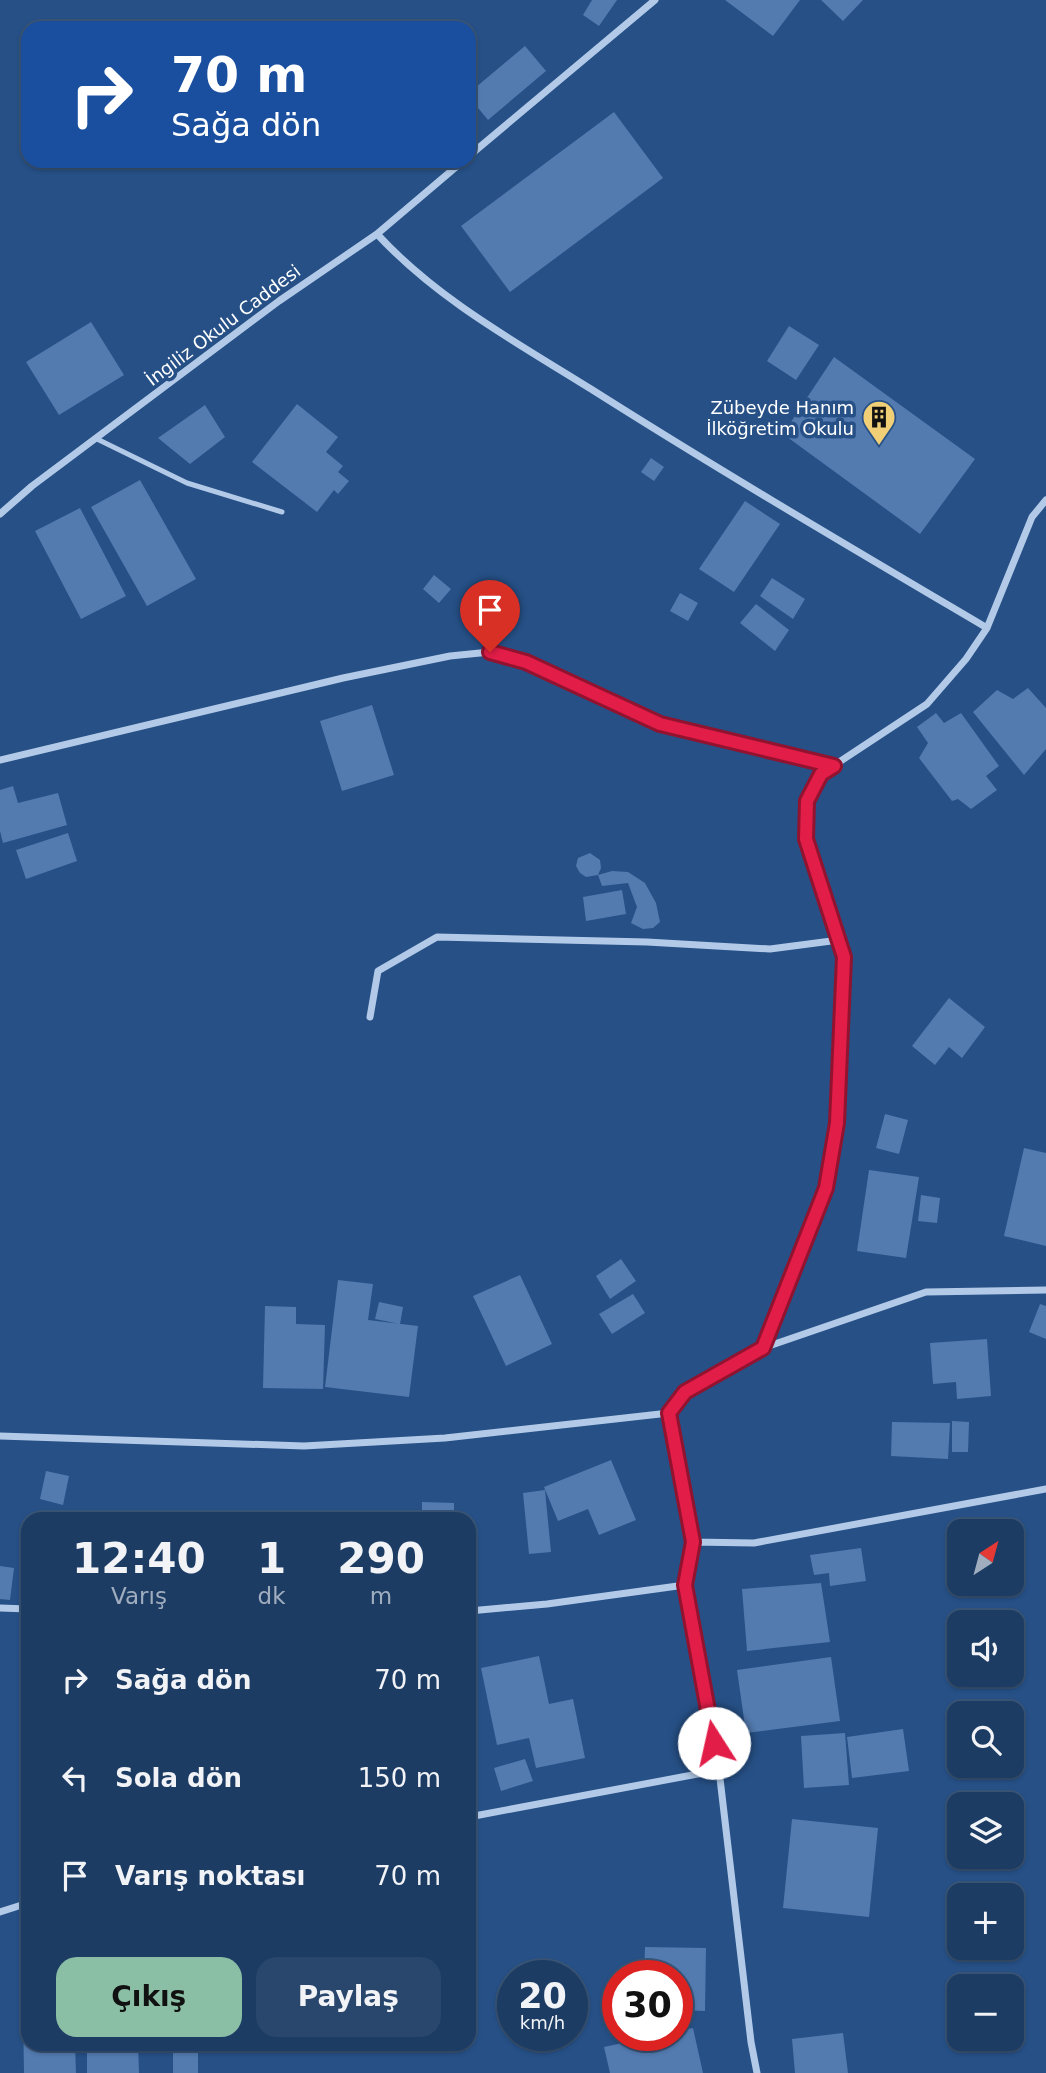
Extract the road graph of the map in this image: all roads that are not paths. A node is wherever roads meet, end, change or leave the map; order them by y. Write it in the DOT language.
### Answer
graph roads {
  1 [pos="654,0"];
  2 [pos="476,150"];
  3 [pos="455,168"];
  4 [pos="377,234"];
  5 [pos="97,439"];
  6 [pos="1046,500"];
  7 [pos="282,512"];
  8 [pos="0,514"];
  9 [pos="988,628"];
  10 [pos="0,760"];
  11 [pos="834,766"];
  12 [pos="839,940"];
  13 [pos="370,1017"];
  14 [pos="1046,1290"];
  15 [pos="763,1348"];
  16 [pos="669,1413"];
  17 [pos="0,1436"];
  18 [pos="1046,1489"];
  19 [pos="693,1542"];
  20 [pos="685,1585"];
  21 [pos="0,1608"];
  22 [pos="21,1609"];
  23 [pos="476,1611"];
  24 [pos="719,1769"];
  25 [pos="476,1816"];
  26 [pos="21,1905"];
  27 [pos="0,1912"];
  28 [pos="758,2073"];
  1 -- 2 [label="street"];
  3 -- 4 [label="street, İngiliz Okulu Caddesi"];
  4 -- 5 [label="street, İngiliz Okulu Caddesi"];
  4 -- 9 [label="street"];
  5 -- 7 [label="lane"];
  5 -- 8 [label="street, İngiliz Okulu Caddesi"];
  6 -- 9 [label="street"];
  9 -- 11 [label="street"];
  10 -- 11 [label="street"];
  11 -- 12 [label="street"];
  12 -- 13 [label="street"];
  12 -- 15 [label="street"];
  14 -- 15 [label="street"];
  15 -- 16 [label="street"];
  16 -- 17 [label="street"];
  16 -- 19 [label="street"];
  18 -- 19 [label="street"];
  19 -- 20 [label="street"];
  20 -- 23 [label="street"];
  20 -- 24 [label="street"];
  21 -- 22 [label="street"];
  24 -- 25 [label="street"];
  24 -- 28 [label="street"];
  26 -- 27 [label="street"];
}
